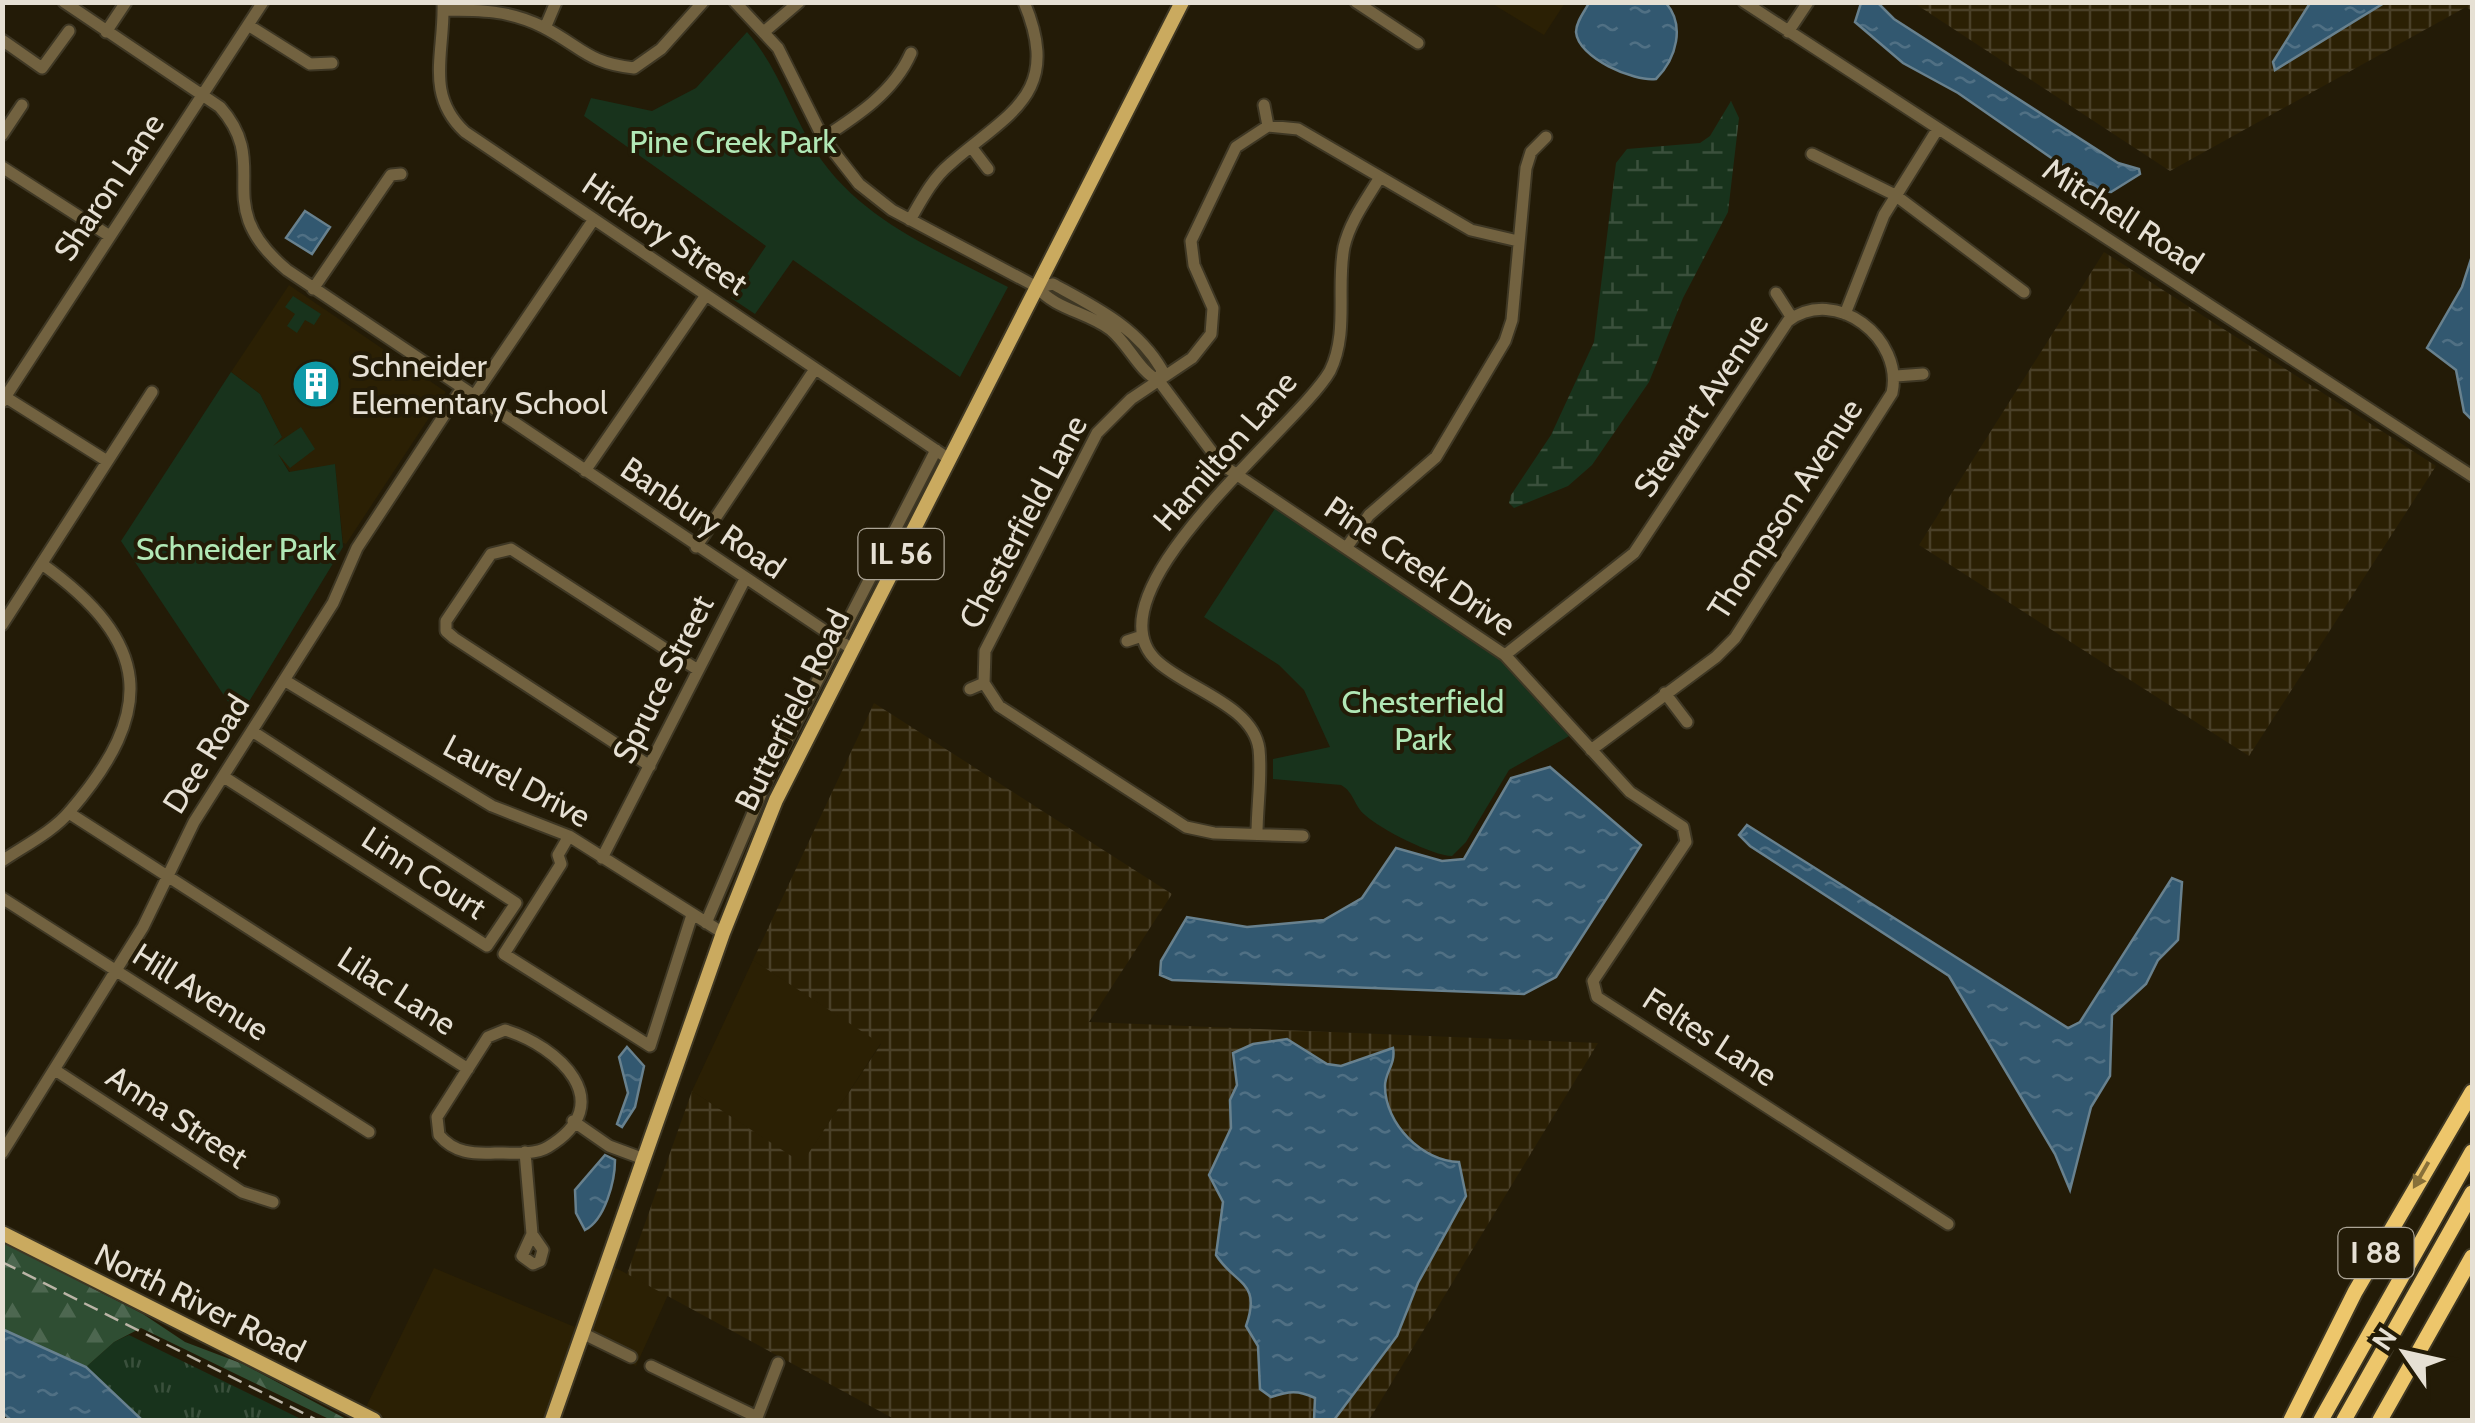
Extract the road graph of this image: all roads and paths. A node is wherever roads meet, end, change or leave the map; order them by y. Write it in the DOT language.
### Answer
graph roads {
  1 [pos="64,2"];
  2 [pos="126,2"];
  3 [pos="263,2"];
  4 [pos="556,2"];
  5 [pos="703,2"];
  6 [pos="735,2"];
  7 [pos="799,2"];
  8 [pos="1024,2"];
  9 [pos="1182,2"];
  10 [pos="1356,2"];
  11 [pos="1744,2"];
  12 [pos="1808,2"];
  13 [pos="443,6"];
  14 [pos="248,25"];
  15 [pos="545,28"];
  16 [pos="68,31"];
  17 [pos="106,32"];
  18 [pos="765,32"];
  19 [pos="1788,32"];
  20 [pos="2,40"];
  21 [pos="1418,43"];
  22 [pos="911,53"];
  23 [pos="332,63"];
  24 [pos="203,96"];
  25 [pos="22,105"];
  26 [pos="1264,105"];
  27 [pos="1268,126"];
  28 [pos="1937,130"];
  29 [pos="2,135"];
  30 [pos="1546,137"];
  31 [pos="823,138"];
  32 [pos="972,148"];
  33 [pos="1812,154"];
  34 [pos="2,167"];
  35 [pos="988,170"];
  36 [pos="401,174"];
  37 [pos="1380,177"];
  38 [pos="1895,195"];
  39 [pos="594,219"];
  40 [pos="910,220"];
  41 [pos="108,235"];
  42 [pos="1518,241"];
  43 [pos="1037,287"];
  44 [pos="313,289"];
  45 [pos="2024,292"];
  46 [pos="1776,293"];
  47 [pos="706,295"];
  48 [pos="1845,314"];
  49 [pos="1792,318"];
  50 [pos="815,369"];
  51 [pos="1923,374"];
  52 [pos="1896,376"];
  53 [pos="1159,381"];
  54 [pos="152,392"];
  55 [pos="468,392"];
  56 [pos="4,398"];
  57 [pos="936,450"];
  58 [pos="950,459"];
  59 [pos="108,460"];
  60 [pos="585,471"];
  61 [pos="1235,475"];
  62 [pos="2472,476"];
  63 [pos="696,546"];
  64 [pos="1346,547"];
  65 [pos="42,564"];
  66 [pos="745,579"];
  67 [pos="2,626"];
  68 [pos="1142,636"];
  69 [pos="837,641"];
  70 [pos="1127,641"];
  71 [pos="852,649"];
  72 [pos="1505,655"];
  73 [pos="698,670"];
  74 [pos="284,680"];
  75 [pos="984,683"];
  76 [pos="970,689"];
  77 [pos="1666,693"];
  78 [pos="1687,722"];
  79 [pos="252,731"];
  80 [pos="1591,750"];
  81 [pos="650,766"];
  82 [pos="224,777"];
  83 [pos="69,813"];
  84 [pos="1257,834"];
  85 [pos="568,836"];
  86 [pos="1302,836"];
  87 [pos="1686,842"];
  88 [pos="602,858"];
  89 [pos="2,861"];
  90 [pos="167,876"];
  91 [pos="2,898"];
  92 [pos="692,915"];
  93 [pos="706,923"];
  94 [pos="724,933"];
  95 [pos="116,972"];
  96 [pos="468,1069"];
  97 [pos="55,1070"];
  98 [pos="2472,1092"];
  99 [pos="573,1121"];
  100 [pos="370,1132"];
  101 [pos="525,1152"];
  102 [pos="2472,1152"];
  103 [pos="2,1153"];
  104 [pos="644,1159"];
  105 [pos="2472,1193"];
  106 [pos="272,1202"];
  107 [pos="1948,1224"];
  108 [pos="2,1234"];
  109 [pos="532,1234"];
  110 [pos="2472,1257"];
  111 [pos="582,1333"];
  112 [pos="631,1357"];
  113 [pos="778,1363"];
  114 [pos="651,1366"];
  115 [pos="757,1419"];
  116 [pos="374,1420"];
  117 [pos="552,1420"];
  118 [pos="2292,1420"];
  119 [pos="2321,1420"];
  120 [pos="2344,1420"];
  121 [pos="2380,1420"];
  1 -- 17 [label="street, Banbury Road"];
  2 -- 17 [label="street"];
  3 -- 14 [label="street, Sharon Lane"];
  4 -- 15 [label="street"];
  5 -- 15 [label="street"];
  6 -- 18 [label="street, Pine Creek Drive"];
  7 -- 18 [label="street"];
  8 -- 32 [label="street"];
  9 -- 43 [label="main road, Butterfield Road / IL 56"];
  10 -- 21 [label="street"];
  11 -- 19 [label="street, Mitchell Road"];
  12 -- 19 [label="street"];
  13 -- 15 [label="street"];
  13 -- 39 [label="street, Hickory Street"];
  14 -- 23 [label="street"];
  14 -- 24 [label="street, Sharon Lane"];
  16 -- 20 [label="street"];
  17 -- 24 [label="street, Banbury Road"];
  18 -- 31 [label="street, Pine Creek Drive"];
  19 -- 28 [label="street, Mitchell Road"];
  22 -- 31 [label="street"];
  24 -- 41 [label="street, Sharon Lane"];
  24 -- 44 [label="street, Banbury Road"];
  25 -- 29 [label="street"];
  26 -- 27 [label="street"];
  27 -- 37 [label="street"];
  27 -- 53 [label="street, Chesterfield Lane"];
  28 -- 38 [label="street"];
  28 -- 62 [label="street, Mitchell Road"];
  30 -- 42 [label="street"];
  31 -- 40 [label="street, Pine Creek Drive"];
  32 -- 35 [label="street"];
  32 -- 40 [label="street"];
  33 -- 38 [label="street"];
  34 -- 41 [label="street"];
  36 -- 44 [label="street"];
  37 -- 42 [label="street"];
  37 -- 61 [label="street, Hamilton Lane"];
  38 -- 45 [label="street"];
  38 -- 48 [label="street"];
  39 -- 47 [label="street, Hickory Street"];
  39 -- 55 [label="street, Dee Road"];
  40 -- 43 [label="street, Pine Creek Drive"];
  41 -- 56 [label="street, Sharon Lane"];
  42 -- 64 [label="street"];
  43 -- 53 [label="street, Pine Creek Drive"];
  43 -- 58 [label="main road, Butterfield Road / IL 56"];
  44 -- 55 [label="street, Banbury Road"];
  46 -- 49 [label="street"];
  47 -- 50 [label="street, Hickory Street"];
  47 -- 60 [label="street"];
  48 -- 49 [label="street, Stewart Avenue"];
  48 -- 52 [label="street, Thompson Avenue"];
  49 -- 72 [label="street, Stewart Avenue"];
  50 -- 57 [label="street, Hickory Street"];
  50 -- 63 [label="street, Spruce Street"];
  51 -- 52 [label="street"];
  52 -- 77 [label="street, Thompson Avenue"];
  53 -- 61 [label="street, Pine Creek Drive"];
  53 -- 75 [label="street, Chesterfield Lane"];
  54 -- 59 [label="street"];
  55 -- 60 [label="street, Banbury Road"];
  55 -- 74 [label="street, Dee Road"];
  56 -- 59 [label="street"];
  57 -- 58 [label="street, Hickory Street"];
  57 -- 69 [label="street"];
  58 -- 71 [label="main road, Butterfield Road / IL 56"];
  59 -- 65 [label="street"];
  60 -- 63 [label="street, Banbury Road"];
  61 -- 64 [label="street, Pine Creek Drive"];
  61 -- 68 [label="street, Hamilton Lane"];
  63 -- 66 [label="street, Banbury Road"];
  64 -- 72 [label="street, Pine Creek Drive"];
  65 -- 67 [label="street"];
  65 -- 83 [label="street"];
  66 -- 69 [label="street, Banbury Road"];
  66 -- 73 [label="street, Spruce Street"];
  68 -- 70 [label="street"];
  68 -- 84 [label="street"];
  69 -- 71 [label="street, Banbury Road"];
  69 -- 93 [label="street"];
  71 -- 94 [label="main road, Butterfield Road / IL 56"];
  72 -- 80 [label="street, Pine Creek Drive"];
  73 -- 81 [label="street, Spruce Street"];
  73 -- 81 [label="street"];
  74 -- 79 [label="street, Dee Road"];
  74 -- 85 [label="street, Laurel Drive"];
  75 -- 76 [label="street"];
  75 -- 84 [label="street, Chesterfield Lane"];
  77 -- 78 [label="street"];
  77 -- 80 [label="street, Thompson Avenue"];
  79 -- 82 [label="street, Dee Road"];
  79 -- 82 [label="street, Linn Court"];
  80 -- 87 [label="street, Pine Creek Drive"];
  81 -- 88 [label="street, Spruce Street"];
  82 -- 90 [label="street, Dee Road"];
  83 -- 89 [label="street"];
  83 -- 90 [label="street, Lilac Lane"];
  84 -- 86 [label="street, Chesterfield Lane"];
  85 -- 88 [label="street, Laurel Drive"];
  85 -- 92 [label="street"];
  87 -- 107 [label="street, Feltes Lane"];
  88 -- 92 [label="street, Laurel Drive"];
  90 -- 95 [label="street, Dee Road"];
  90 -- 96 [label="street, Lilac Lane"];
  91 -- 95 [label="street, Hill Avenue"];
  92 -- 93 [label="street, Laurel Drive"];
  93 -- 94 [label="street, Laurel Drive"];
  94 -- 104 [label="main road, Butterfield Road / IL 56"];
  95 -- 97 [label="street, Dee Road"];
  95 -- 100 [label="street, Hill Avenue"];
  96 -- 99 [label="street, Lilac Lane"];
  96 -- 101 [label="street"];
  97 -- 103 [label="street, Dee Road"];
  97 -- 106 [label="street, Anna Street"];
  98 -- 118 [label="highway, I 88, one-way"];
  99 -- 101 [label="street"];
  99 -- 104 [label="street"];
  101 -- 109 [label="street"];
  102 -- 119 [label="highway, I 88"];
  104 -- 111 [label="main road, Butterfield Road / IL 56"];
  105 -- 120 [label="highway, I 88"];
  108 -- 116 [label="main road, North River Road"];
  110 -- 121 [label="highway, I 88"];
  111 -- 112 [label="street"];
  111 -- 117 [label="main road, Butterfield Road / IL 56"];
  113 -- 115 [label="street"];
  114 -- 115 [label="street"];
}
